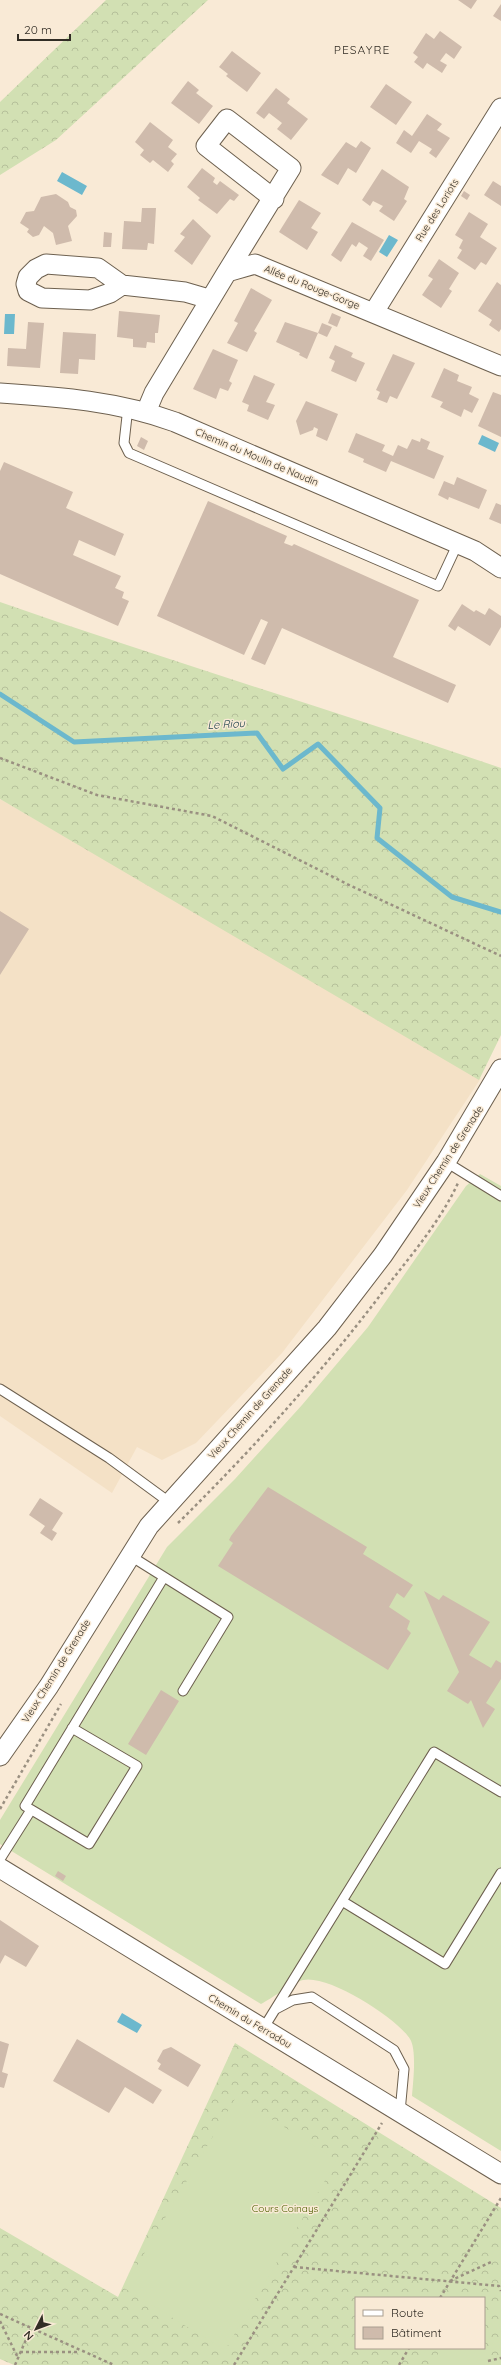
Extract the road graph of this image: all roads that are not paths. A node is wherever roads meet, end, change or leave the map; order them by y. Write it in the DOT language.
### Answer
graph roads {
  1 [pos="501,108"];
  2 [pos="274,199"];
  3 [pos="227,272"];
  4 [pos="122,284"];
  5 [pos="210,299"];
  6 [pos="374,312"];
  7 [pos="501,366"];
  8 [pos="0,393"];
  9 [pos="137,409"];
  10 [pos="458,543"];
  11 [pos="501,568"];
  12 [pos="501,1069"];
  13 [pos="446,1162"];
  14 [pos="501,1196"];
  15 [pos="0,1389"];
  16 [pos="169,1502"];
  17 [pos="129,1555"];
  18 [pos="164,1576"];
  19 [pos="183,1691"];
  20 [pos="72,1728"];
  21 [pos="0,1756"];
  22 [pos="501,1792"];
  23 [pos="28,1808"];
  24 [pos="0,1859"];
  25 [pos="0,1868"];
  26 [pos="501,1873"];
  27 [pos="342,1901"];
  28 [pos="275,2009"];
  29 [pos="263,2029"];
  30 [pos="396,2109"];
  31 [pos="501,2174"];
  1 -- 6 [label="street, Rue des Loriots"];
  2 -- 3 [label="street"];
  3 -- 5 [label="street"];
  3 -- 6 [label="street, Allée du Rouge-Gorge"];
  4 -- 5 [label="street"];
  5 -- 9 [label="street"];
  6 -- 7 [label="street, Allée du Rouge-Gorge"];
  8 -- 9 [label="street, Chemin du Moulin de Naudin"];
  9 -- 10 [label="street, Chemin du Moulin de Naudin"];
  9 -- 10 [label="lane"];
  10 -- 11 [label="street, Chemin du Moulin de Naudin"];
  12 -- 13 [label="street, Vieux Chemin de Grenade"];
  13 -- 14 [label="lane"];
  13 -- 16 [label="street, Vieux Chemin de Grenade"];
  15 -- 16 [label="lane"];
  16 -- 17 [label="street, Vieux Chemin de Grenade"];
  17 -- 18 [label="lane"];
  17 -- 21 [label="street, Vieux Chemin de Grenade"];
  18 -- 19 [label="lane"];
  18 -- 20 [label="lane"];
  20 -- 23 [label="lane"];
  20 -- 23 [label="lane"];
  22 -- 27 [label="lane"];
  23 -- 24 [label="lane"];
  25 -- 29 [label="street, Chemin du Ferradou"];
  26 -- 27 [label="lane"];
  27 -- 28 [label="lane"];
  28 -- 29 [label="lane"];
  28 -- 30 [label="lane"];
  29 -- 30 [label="street, Chemin du Ferradou"];
  30 -- 31 [label="street, Chemin du Ferradou"];
}
